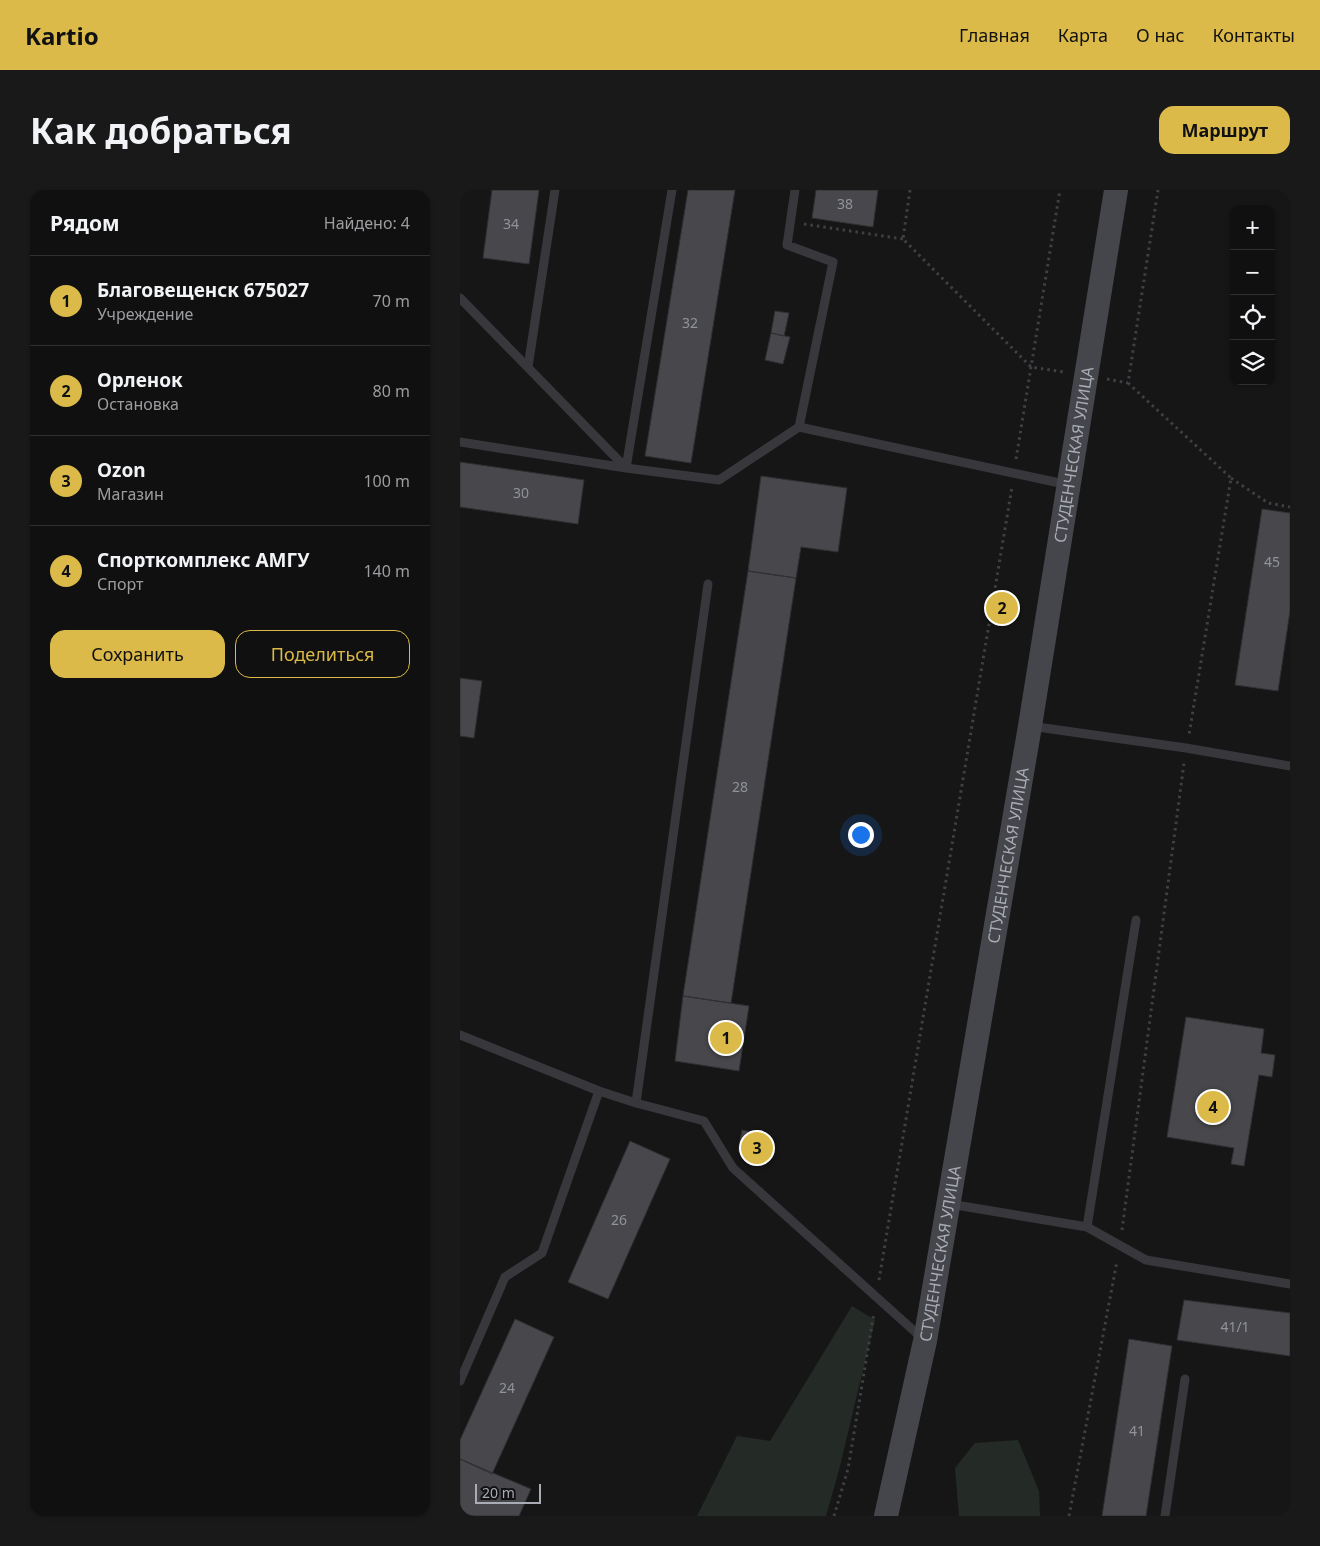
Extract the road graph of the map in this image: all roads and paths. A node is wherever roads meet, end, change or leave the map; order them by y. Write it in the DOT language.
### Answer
graph roads {
  1 [pos="555,190"];
  2 [pos="672,190"];
  3 [pos="795,190"];
  4 [pos="910,190"];
  5 [pos="1060,190"];
  6 [pos="1116,190"];
  7 [pos="1158,190"];
  8 [pos="790,222"];
  9 [pos="903,239"];
  10 [pos="460,298"];
  11 [pos="528,367"];
  12 [pos="1031,367"];
  13 [pos="1086,376"];
  14 [pos="1128,383"];
  15 [pos="799,427"];
  16 [pos="460,442"];
  17 [pos="626,468"];
  18 [pos="1014,473"];
  19 [pos="1231,478"];
  20 [pos="1069,485"];
  21 [pos="1290,507"];
  22 [pos="708,584"];
  23 [pos="1030,726"];
  24 [pos="1186,748"];
  25 [pos="1290,766"];
  26 [pos="1136,920"];
  27 [pos="460,1035"];
  28 [pos="599,1091"];
  29 [pos="636,1103"];
  30 [pos="948,1204"];
  31 [pos="1087,1227"];
  32 [pos="1120,1245"];
  33 [pos="1290,1284"];
  34 [pos="876,1297"];
  35 [pos="925,1341"];
  36 [pos="1185,1380"];
  37 [pos="460,1381"];
  38 [pos="834,1516"];
  39 [pos="886,1516"];
  40 [pos="1069,1516"];
  41 [pos="1166,1516"];
  1 -- 11 [label="lane"];
  2 -- 17 [label="lane"];
  3 -- 8 [label="lane"];
  4 -- 9 [label="path"];
  5 -- 12 [label="path"];
  6 -- 13 [label="street, СТУДЕНЧЕСКАЯ УЛИЦА"];
  7 -- 14 [label="path"];
  8 -- 9 [label="path"];
  8 -- 15 [label="lane"];
  9 -- 12 [label="path"];
  10 -- 11 [label="lane"];
  11 -- 17 [label="lane"];
  12 -- 13 [label="path"];
  12 -- 18 [label="path"];
  13 -- 14 [label="path"];
  13 -- 20 [label="street, СТУДЕНЧЕСКАЯ УЛИЦА"];
  14 -- 19 [label="path"];
  15 -- 17 [label="lane"];
  15 -- 18 [label="lane"];
  16 -- 17 [label="lane"];
  18 -- 20 [label="lane"];
  18 -- 34 [label="path"];
  19 -- 21 [label="path"];
  19 -- 24 [label="path"];
  20 -- 23 [label="street, СТУДЕНЧЕСКАЯ УЛИЦА"];
  22 -- 29 [label="lane"];
  23 -- 24 [label="lane"];
  23 -- 30 [label="street, СТУДЕНЧЕСКАЯ УЛИЦА"];
  24 -- 25 [label="lane"];
  24 -- 32 [label="path"];
  26 -- 31 [label="lane"];
  27 -- 28 [label="lane"];
  28 -- 29 [label="lane"];
  28 -- 37 [label="lane"];
  29 -- 34 [label="lane"];
  30 -- 31 [label="lane"];
  30 -- 35 [label="street, СТУДЕНЧЕСКАЯ УЛИЦА"];
  31 -- 32 [label="lane"];
  32 -- 33 [label="lane"];
  32 -- 40 [label="path"];
  34 -- 35 [label="lane"];
  34 -- 38 [label="path"];
  35 -- 39 [label="street, СТУДЕНЧЕСКАЯ УЛИЦА"];
  36 -- 41 [label="lane"];
}
